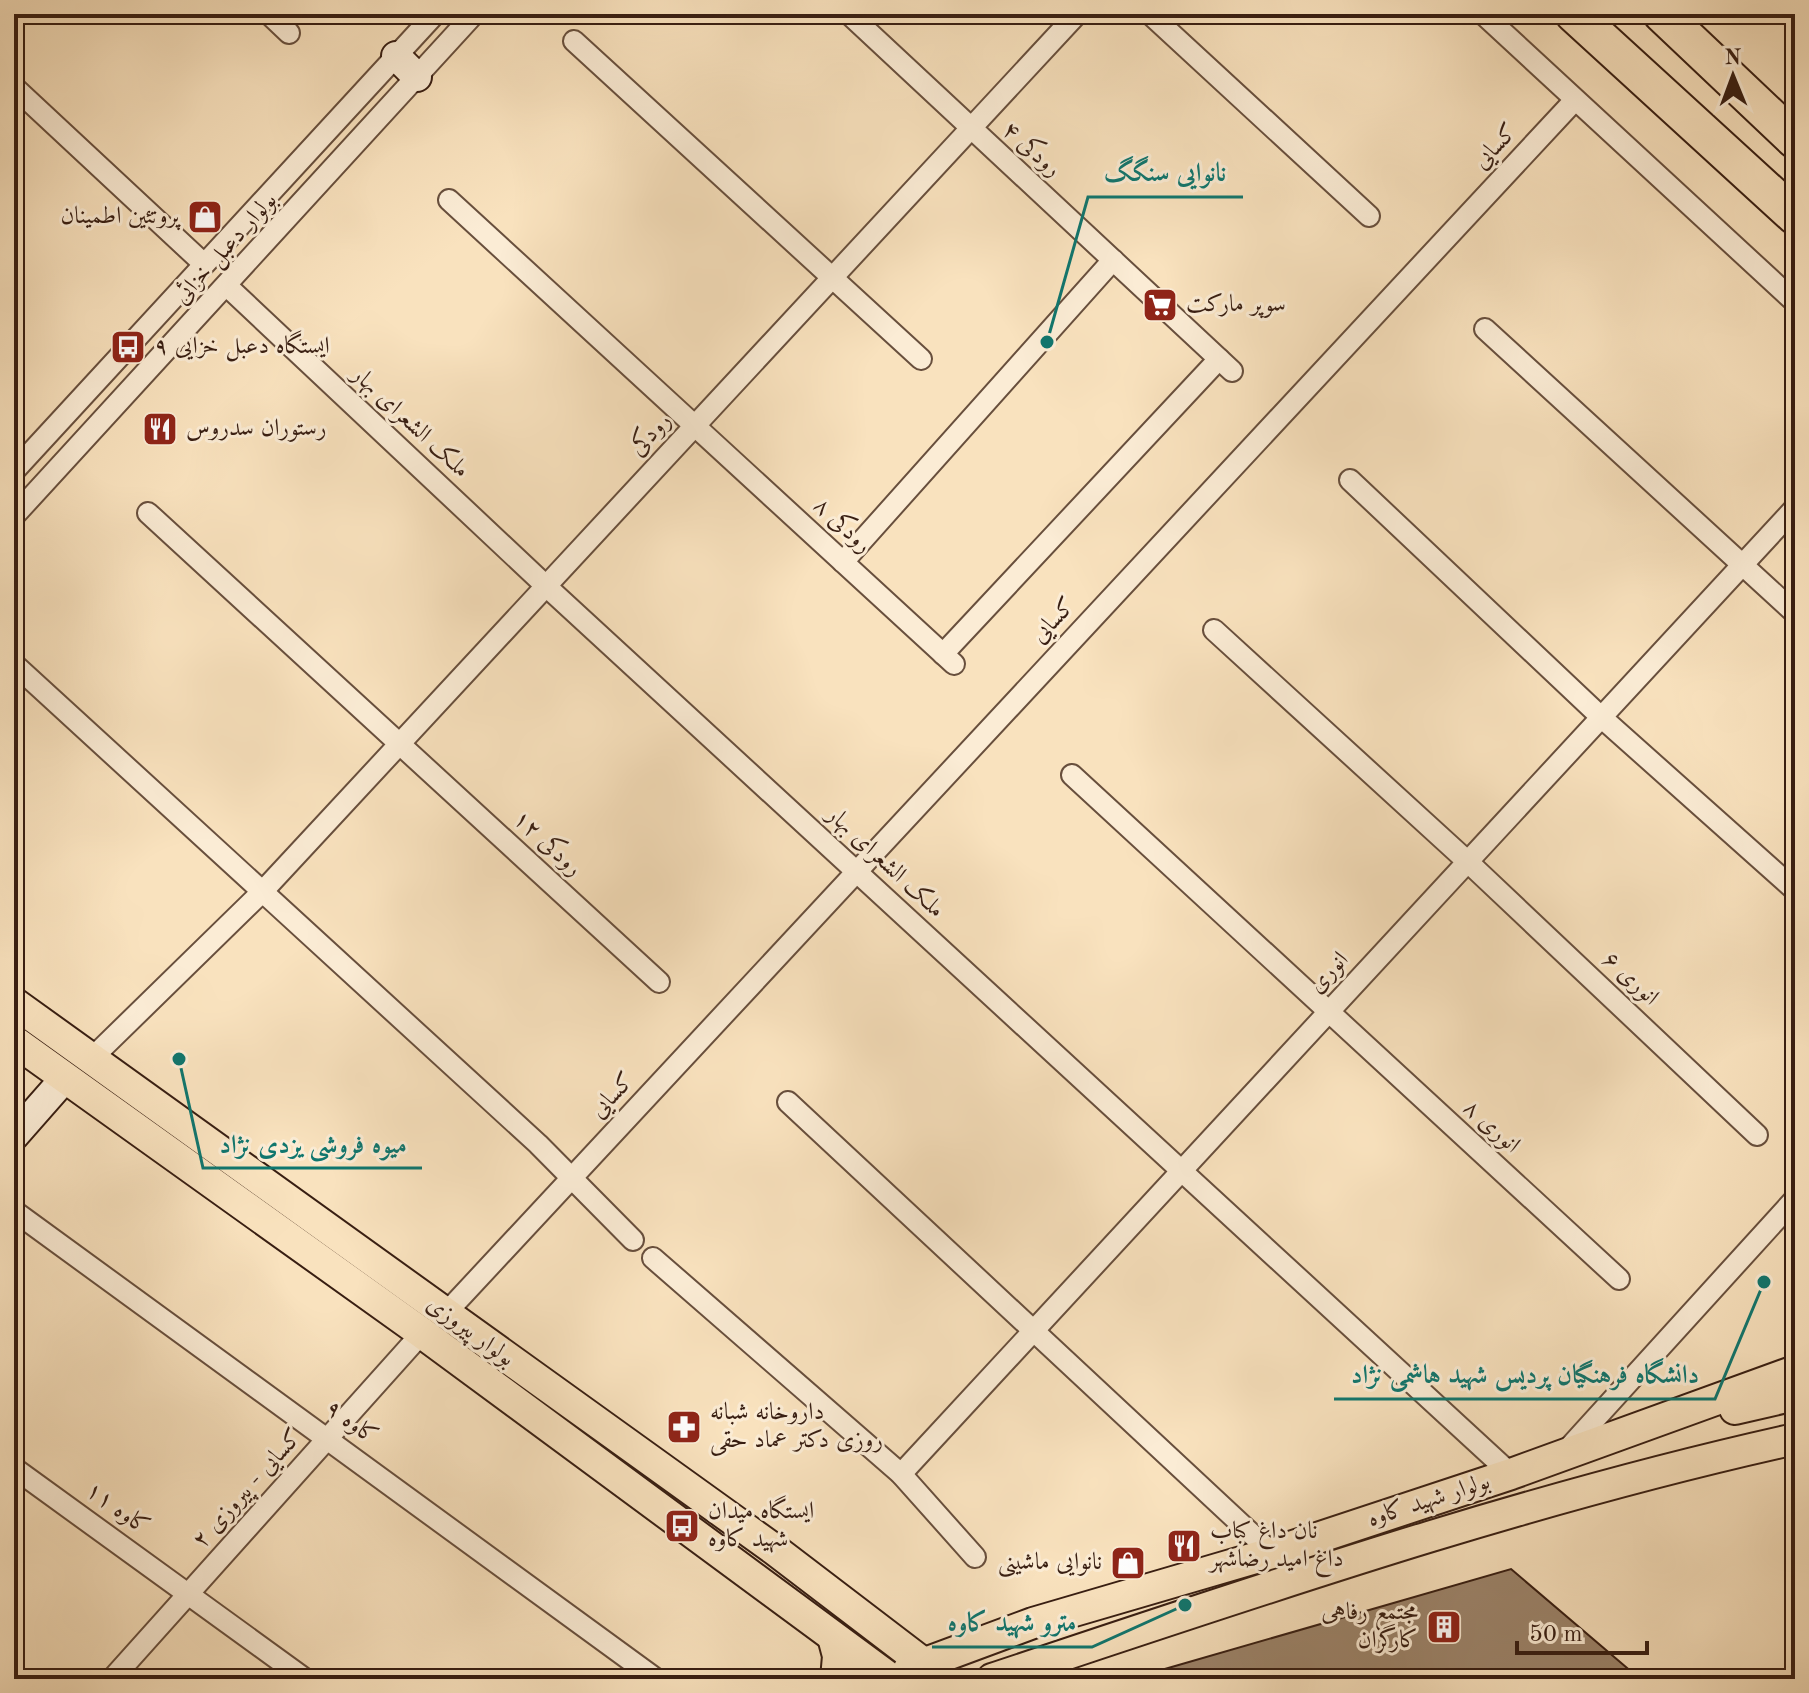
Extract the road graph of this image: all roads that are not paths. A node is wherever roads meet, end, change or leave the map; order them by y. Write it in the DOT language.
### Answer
graph roads {
  1 [pos="269,14"];
  2 [pos="435,14"];
  3 [pos="474,14"];
  4 [pos="849,14"];
  5 [pos="1077,14"];
  6 [pos="1150,14"];
  7 [pos="1483,14"];
  8 [pos="1574,14"];
  9 [pos="1662,14"];
  10 [pos="289,33"];
  11 [pos="574,41"];
  12 [pos="396,56"];
  13 [pos="417,77"];
  14 [pos="14,87"];
  15 [pos="1574,101"];
  16 [pos="970,130"];
  17 [pos="1795,140"];
  18 [pos="449,200"];
  19 [pos="1369,216"];
  20 [pos="1795,216"];
  21 [pos="1113,260"];
  22 [pos="204,264"];
  23 [pos="833,278"];
  24 [pos="228,287"];
  25 [pos="1795,302"];
  26 [pos="1485,329"];
  27 [pos="921,359"];
  28 [pos="695,426"];
  29 [pos="14,471"];
  30 [pos="1350,480"];
  31 [pos="1795,508"];
  32 [pos="148,513"];
  33 [pos="14,516"];
  34 [pos="843,562"];
  35 [pos="1743,564"];
  36 [pos="546,586"];
  37 [pos="1795,613"];
  38 [pos="1214,630"];
  39 [pos="948,659"];
  40 [pos="14,664"];
  41 [pos="1601,717"];
  42 [pos="400,744"];
  43 [pos="1072,775"];
  44 [pos="1468,862"];
  45 [pos="856,872"];
  46 [pos="1795,890"];
  47 [pos="263,891"];
  48 [pos="659,982"];
  49 [pos="14,1003"];
  50 [pos="1328,1013"];
  51 [pos="14,1041"];
  52 [pos="91,1059"];
  53 [pos="65,1078"];
  54 [pos="788,1102"];
  55 [pos="1757,1135"];
  56 [pos="14,1136"];
  57 [pos="1182,1171"];
  58 [pos="573,1177"];
  59 [pos="1795,1199"];
  60 [pos="14,1211"];
  61 [pos="633,1240"];
  62 [pos="653,1258"];
  63 [pos="1619,1279"];
  64 [pos="445,1314"];
  65 [pos="1034,1331"];
  66 [pos="422,1333"];
  67 [pos="1795,1371"];
  68 [pos="1795,1395"];
  69 [pos="1795,1419"];
  70 [pos="1646,1427"];
  71 [pos="328,1438"];
  72 [pos="1795,1439"];
  73 [pos="1561,1457"];
  74 [pos="14,1468"];
  75 [pos="1658,1469"];
  76 [pos="901,1474"];
  77 [pos="1511,1474"];
  78 [pos="1272,1553"];
  79 [pos="975,1557"];
  80 [pos="189,1593"];
  81 [pos="833,1637"];
  82 [pos="1067,1655"];
  83 [pos="934,1671"];
  84 [pos="886,1678"];
  85 [pos="112,1679"];
  86 [pos="305,1679"];
  87 [pos="656,1679"];
  88 [pos="836,1679"];
  89 [pos="992,1679"];
  90 [pos="1047,1679"];
  1 -- 10 [label="street"];
  2 -- 12 [label="street, بولوار دعبل خزائی"];
  3 -- 13 [label="street, بولوار دعبل خزائی"];
  4 -- 16 [label="street, رودکی ۴"];
  5 -- 16 [label="street, رودکی"];
  6 -- 19 [label="street"];
  7 -- 15 [label="street"];
  8 -- 20 [label="highway"];
  9 -- 17 [label="highway"];
  11 -- 23 [label="street"];
  12 -- 13 [label="street"];
  12 -- 22 [label="street, بولوار دعبل خزائی"];
  13 -- 24 [label="street, بولوار دعبل خزائی"];
  14 -- 22 [label="street"];
  15 -- 25 [label="street"];
  15 -- 45 [label="street, کسایی"];
  16 -- 21 [label="street, رودکی ۴"];
  16 -- 23 [label="street, رودکی"];
  18 -- 28 [label="street, رودکی ۸"];
  21 -- 34 [label="street"];
  21 -- 39 [label="street, رودکی ۴"];
  22 -- 29 [label="street, بولوار دعبل خزائی"];
  23 -- 27 [label="street"];
  23 -- 28 [label="street, رودکی"];
  24 -- 33 [label="street, بولوار دعبل خزائی"];
  24 -- 36 [label="street, ملک الشعرای بهار"];
  26 -- 35 [label="street"];
  28 -- 34 [label="street, رودکی ۸"];
  28 -- 36 [label="street, رودکی"];
  30 -- 41 [label="street"];
  31 -- 35 [label="street, انوری"];
  32 -- 42 [label="street, رودکی ۱۲"];
  34 -- 39 [label="street, رودکی ۸"];
  35 -- 37 [label="street"];
  35 -- 41 [label="street, انوری"];
  36 -- 42 [label="street, رودکی"];
  36 -- 45 [label="street, ملک الشعرای بهار"];
  38 -- 44 [label="street, انوری ۶"];
  40 -- 47 [label="street"];
  41 -- 44 [label="street, انوری"];
  41 -- 46 [label="street"];
  42 -- 47 [label="street, رودکی"];
  42 -- 48 [label="street, رودکی ۱۲"];
  43 -- 50 [label="street, انوری ۸"];
  44 -- 50 [label="street, انوری"];
  44 -- 55 [label="street, انوری ۶"];
  45 -- 57 [label="street, ملک الشعرای بهار"];
  45 -- 58 [label="street, کسایی"];
  47 -- 52 [label="street, رودکی"];
  47 -- 58 [label="street"];
  49 -- 52 [label="main road, بولوار پیروزی"];
  50 -- 57 [label="street, انوری"];
  50 -- 63 [label="street, انوری ۸"];
  51 -- 53 [label="main road, بولوار پیروزی"];
  52 -- 64 [label="main road, بولوار پیروزی"];
  53 -- 56 [label="street"];
  53 -- 66 [label="main road, بولوار پیروزی"];
  54 -- 65 [label="street"];
  57 -- 65 [label="street, انوری"];
  57 -- 77 [label="street, ملک الشعرای بهار"];
  58 -- 61 [label="street"];
  58 -- 64 [label="street, کسایی"];
  59 -- 73 [label="street"];
  60 -- 71 [label="street, کاوه ۹"];
  62 -- 76 [label="street"];
  64 -- 83 [label="main road, بولوار پیروزی"];
  65 -- 76 [label="street, انوری"];
  65 -- 78 [label="street"];
  66 -- 71 [label="street, کسایی - پیروزی ۲"];
  66 -- 81 [label="main road, بولوار پیروزی"];
  67 -- 70 [label="main road, بولوار شهید کاوه"];
  68 -- 70 [label="main road"];
  69 -- 75 [label="main road"];
  70 -- 73 [label="main road, بولوار شهید کاوه"];
  71 -- 80 [label="street, کسایی - پیروزی ۲"];
  71 -- 87 [label="street, کاوه ۹"];
  72 -- 75 [label="main road, بولوار شهید کاوه"];
  73 -- 77 [label="main road, بولوار شهید کاوه"];
  74 -- 80 [label="street, کاوه ۱۱"];
  75 -- 82 [label="main road, بولوار شهید کاوه"];
  76 -- 79 [label="street"];
  77 -- 78 [label="main road, بولوار شهید کاوه"];
  78 -- 83 [label="main road, بولوار شهید کاوه"];
  80 -- 85 [label="street, کسایی - پیروزی ۲"];
  80 -- 86 [label="street, کاوه ۱۱"];
  81 -- 84 [label="main road, بولوار پیروزی"];
  81 -- 88 [label="main road"];
  82 -- 89 [label="main road, بولوار شهید کاوه"];
  82 -- 90 [label="main road"];
  83 -- 84 [label="main road, بولوار شهید کاوه"];
}
